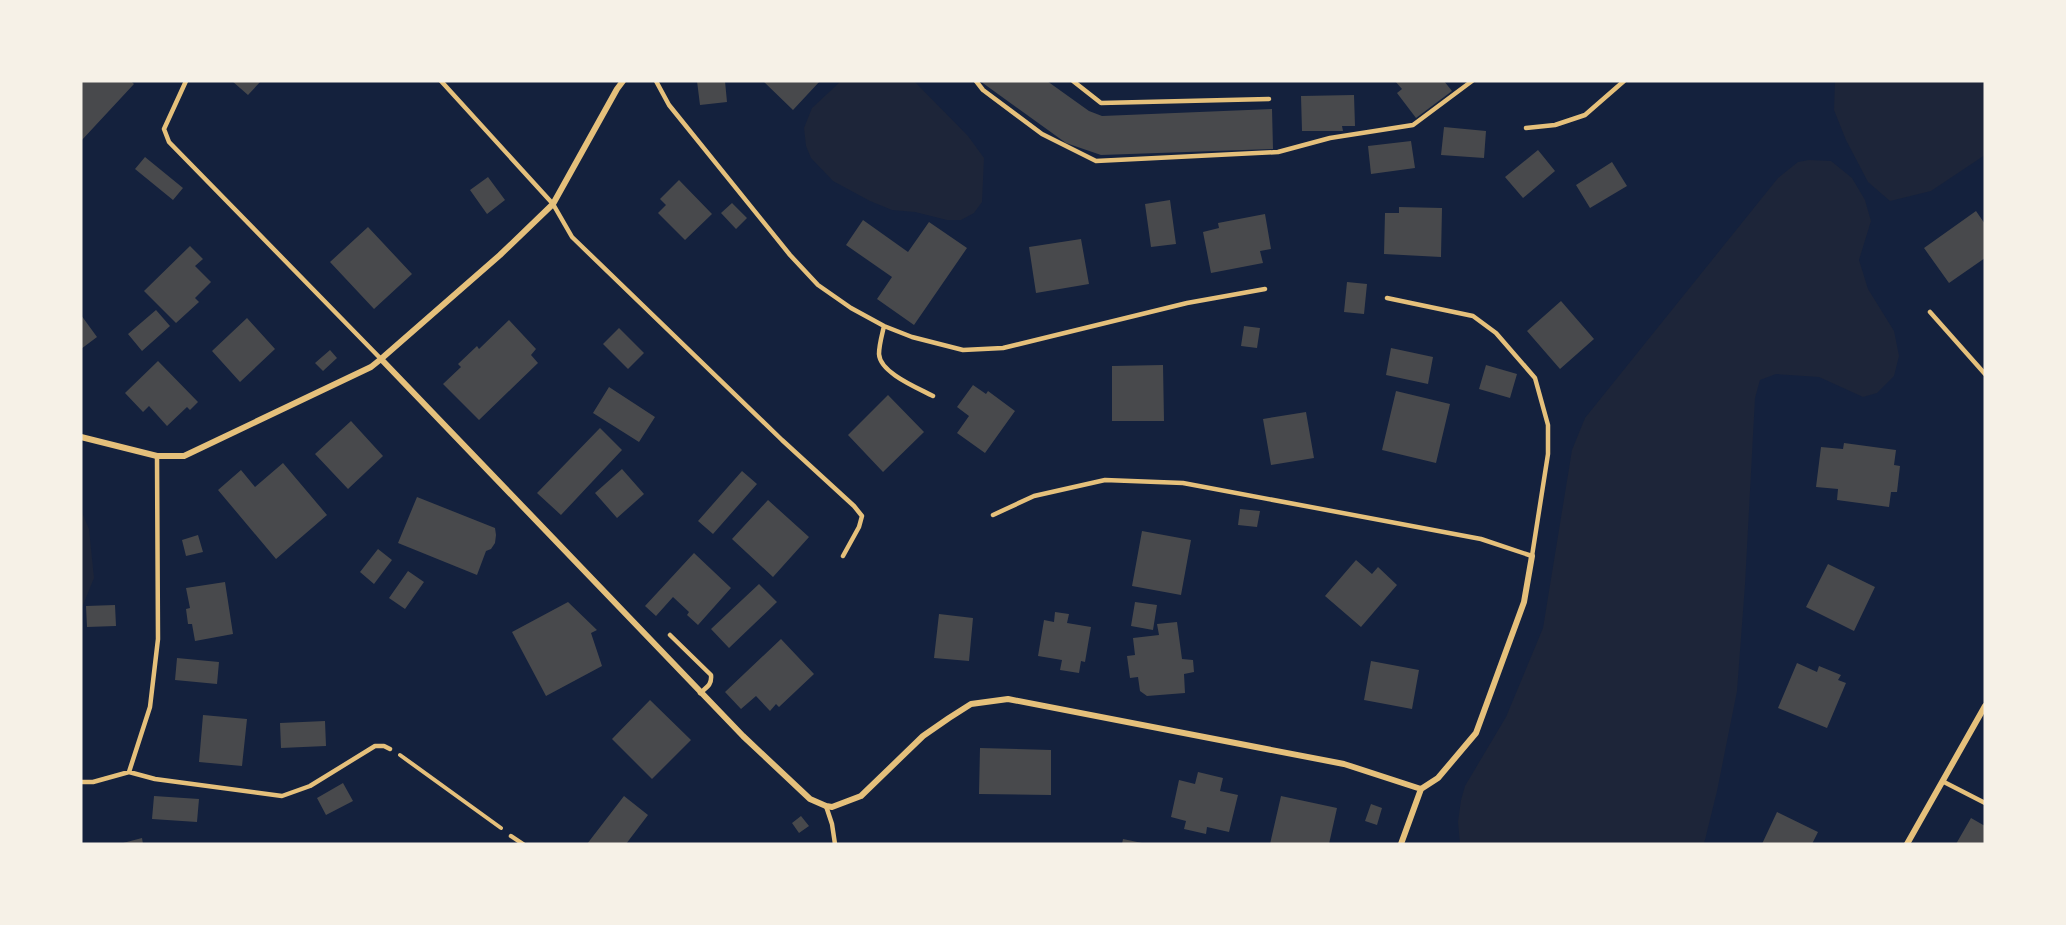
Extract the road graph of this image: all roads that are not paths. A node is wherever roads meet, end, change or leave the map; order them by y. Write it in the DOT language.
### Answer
graph roads {
  1 [pos="186,81"];
  2 [pos="441,81"];
  3 [pos="623,81"];
  4 [pos="656,81"];
  5 [pos="976,81"];
  6 [pos="1073,81"];
  7 [pos="1472,81"];
  8 [pos="1624,81"];
  9 [pos="1269,99"];
  10 [pos="1527,128"];
  11 [pos="553,204"];
  12 [pos="1264,289"];
  13 [pos="1387,298"];
  14 [pos="1930,312"];
  15 [pos="884,326"];
  16 [pos="381,359"];
  17 [pos="1985,374"];
  18 [pos="933,396"];
  19 [pos="81,437"];
  20 [pos="157,456"];
  21 [pos="993,515"];
  22 [pos="843,556"];
  23 [pos="1532,556"];
  24 [pos="670,635"];
  25 [pos="700,693"];
  26 [pos="1985,706"];
  27 [pos="390,748"];
  28 [pos="129,772"];
  29 [pos="81,782"];
  30 [pos="1944,782"];
  31 [pos="1421,789"];
  32 [pos="1985,803"];
  33 [pos="826,806"];
  34 [pos="511,836"];
  35 [pos="523,844"];
  36 [pos="835,844"];
  37 [pos="1401,844"];
  38 [pos="1907,844"];
  1 -- 16 [label="lane"];
  2 -- 11 [label="lane"];
  3 -- 11 [label="street"];
  4 -- 15 [label="lane"];
  5 -- 7 [label="lane"];
  6 -- 9 [label="lane"];
  8 -- 10 [label="lane"];
  11 -- 16 [label="street"];
  11 -- 22 [label="lane"];
  12 -- 15 [label="lane"];
  13 -- 23 [label="lane"];
  14 -- 17 [label="lane"];
  15 -- 18 [label="lane"];
  16 -- 20 [label="street"];
  16 -- 25 [label="street"];
  19 -- 20 [label="street"];
  20 -- 28 [label="lane"];
  21 -- 23 [label="lane"];
  23 -- 31 [label="street"];
  24 -- 25 [label="lane"];
  25 -- 33 [label="street"];
  26 -- 30 [label="street"];
  27 -- 28 [label="lane"];
  28 -- 29 [label="lane"];
  30 -- 32 [label="lane"];
  30 -- 38 [label="street"];
  31 -- 33 [label="street"];
  31 -- 37 [label="street"];
  33 -- 36 [label="lane"];
  34 -- 35 [label="lane"];
}
